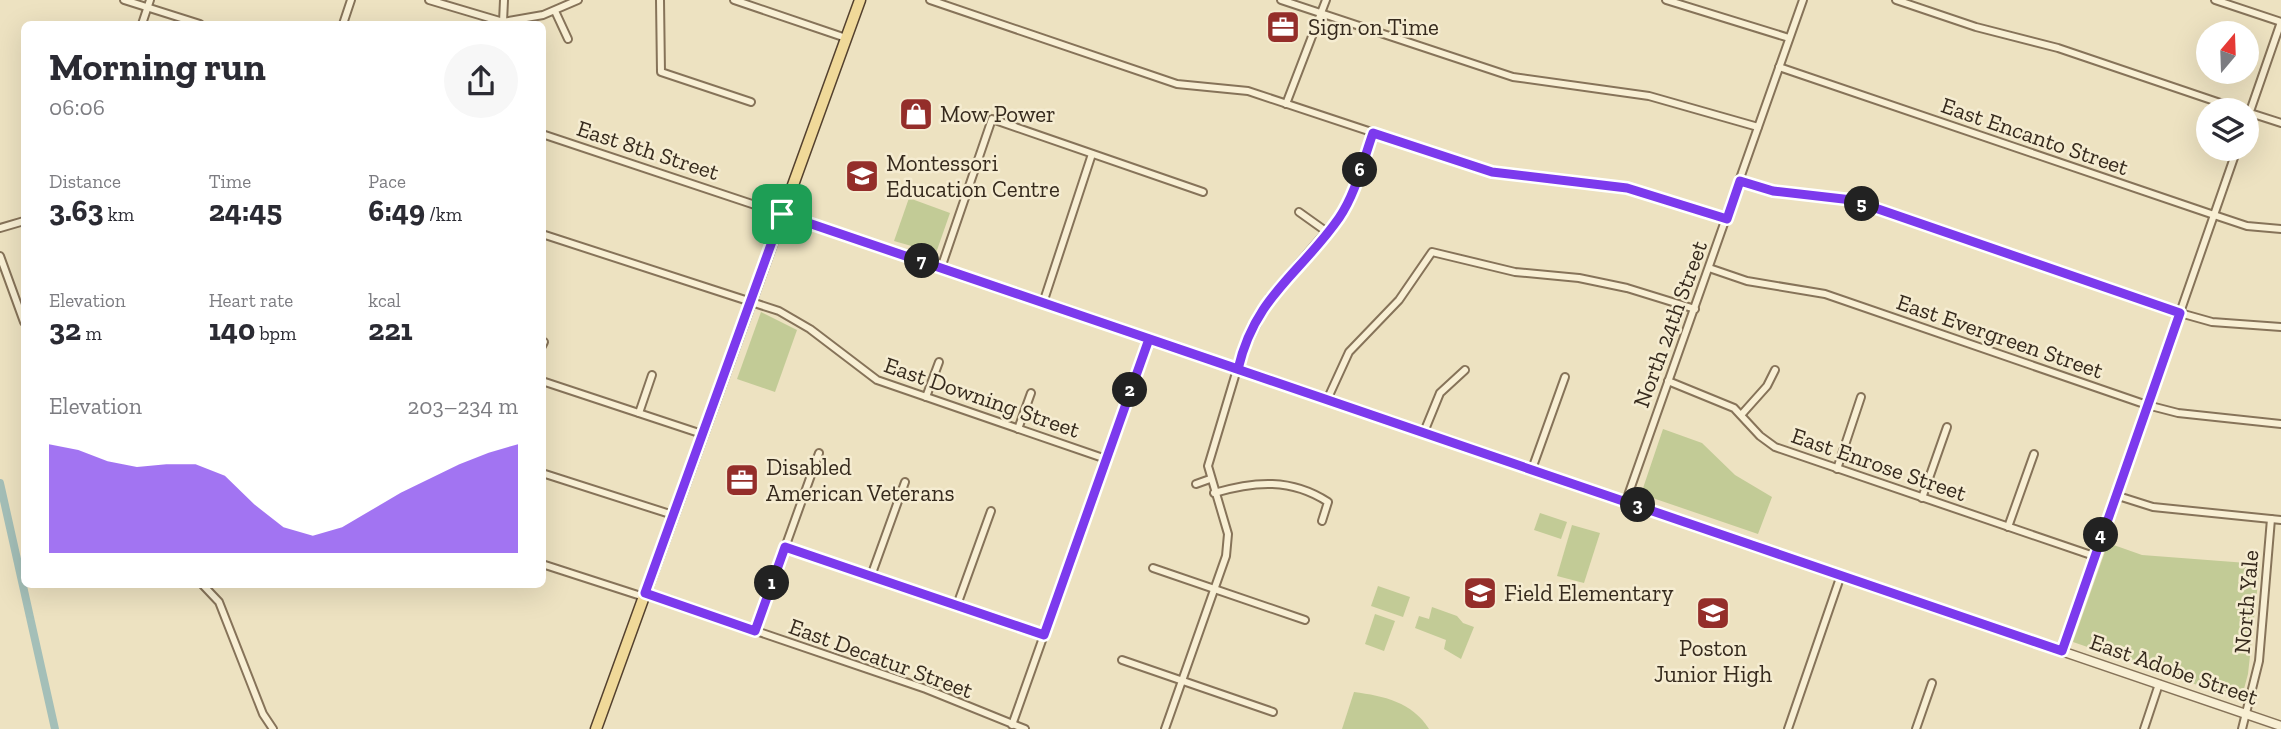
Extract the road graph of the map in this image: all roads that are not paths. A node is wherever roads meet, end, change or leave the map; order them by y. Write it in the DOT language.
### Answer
graph roads {
  1 [pos="124,0"];
  2 [pos="150,0"];
  3 [pos="351,0"];
  4 [pos="429,0"];
  5 [pos="504,0"];
  6 [pos="578,0"];
  7 [pos="660,0"];
  8 [pos="734,0"];
  9 [pos="860,0"];
  10 [pos="930,0"];
  11 [pos="1281,0"];
  12 [pos="1326,0"];
  13 [pos="1666,0"];
  14 [pos="1803,0"];
  15 [pos="1896,0"];
  16 [pos="2215,0"];
  17 [pos="147,8"];
  18 [pos="555,11"];
  19 [pos="1321,13"];
  20 [pos="143,21"];
  21 [pos="190,21"];
  22 [pos="344,21"];
  23 [pos="500,21"];
  24 [pos="503,21"];
  25 [pos="508,21"];
  26 [pos="2281,22"];
  27 [pos="846,38"];
  28 [pos="1790,38"];
  29 [pos="568,39"];
  30 [pos="1779,67"];
  31 [pos="2206,98"];
  32 [pos="2254,98"];
  33 [pos="751,102"];
  34 [pos="1286,104"];
  35 [pos="2259,118"];
  36 [pos="2281,123"];
  37 [pos="1758,127"];
  38 [pos="1373,133"];
  39 [pos="546,135"];
  40 [pos="1092,154"];
  41 [pos="2233,161"];
  42 [pos="1740,181"];
  43 [pos="1202,192"];
  44 [pos="1299,212"];
  45 [pos="782,214"];
  46 [pos="2214,215"];
  47 [pos="1727,219"];
  48 [pos="21,222"];
  49 [pos="0,228"];
  50 [pos="2281,229"];
  51 [pos="1327,232"];
  52 [pos="546,235"];
  53 [pos="0,256"];
  54 [pos="941,268"];
  55 [pos="1709,268"];
  56 [pos="750,301"];
  57 [pos="1043,303"];
  58 [pos="1695,309"];
  59 [pos="2180,313"];
  60 [pos="21,314"];
  61 [pos="2281,327"];
  62 [pos="1149,339"];
  63 [pos="939,362"];
  64 [pos="1238,369"];
  65 [pos="1465,370"];
  66 [pos="1775,370"];
  67 [pos="652,375"];
  68 [pos="1565,377"];
  69 [pos="1668,381"];
  70 [pos="546,383"];
  71 [pos="1031,393"];
  72 [pos="926,397"];
  73 [pos="1861,397"];
  74 [pos="1327,400"];
  75 [pos="2147,405"];
  76 [pos="639,413"];
  77 [pos="1742,414"];
  78 [pos="2281,424"];
  79 [pos="1947,427"];
  80 [pos="1018,429"];
  81 [pos="1424,432"];
  82 [pos="702,434"];
  83 [pos="819,453"];
  84 [pos="2034,454"];
  85 [pos="1106,459"];
  86 [pos="1837,468"];
  87 [pos="1532,469"];
  88 [pos="546,474"];
  89 [pos="1210,479"];
  90 [pos="905,482"];
  91 [pos="1196,484"];
  92 [pos="1214,493"];
  93 [pos="2115,495"];
  94 [pos="1923,498"];
  95 [pos="1626,501"];
  96 [pos="991,511"];
  97 [pos="673,515"];
  98 [pos="2271,519"];
  99 [pos="2281,520"];
  100 [pos="1322,521"];
  101 [pos="2008,527"];
  102 [pos="785,547"];
  103 [pos="2094,556"];
  104 [pos="546,565"];
  105 [pos="1153,568"];
  106 [pos="1841,575"];
  107 [pos="871,576"];
  108 [pos="206,588"];
  109 [pos="1215,590"];
  110 [pos="644,595"];
  111 [pos="957,605"];
  112 [pos="1305,620"];
  113 [pos="755,631"];
  114 [pos="1044,635"];
  115 [pos="2062,651"];
  116 [pos="1122,660"];
  117 [pos="1182,681"];
  118 [pos="1932,682"];
  119 [pos="2159,684"];
  120 [pos="1273,712"];
  121 [pos="2247,714"];
  122 [pos="1012,725"];
  123 [pos="2281,726"];
  124 [pos="274,729"];
  125 [pos="596,729"];
  126 [pos="1025,729"];
  127 [pos="1165,729"];
  128 [pos="1788,729"];
  129 [pos="1916,729"];
  130 [pos="2144,729"];
  131 [pos="2242,729"];
  1 -- 17 [label="street"];
  2 -- 17 [label="street"];
  3 -- 22 [label="street"];
  4 -- 23 [label="street"];
  5 -- 24 [label="street"];
  6 -- 18 [label="street"];
  7 -- 33 [label="street"];
  8 -- 27 [label="street"];
  9 -- 27 [label="main road"];
  10 -- 34 [label="street"];
  11 -- 19 [label="street"];
  12 -- 19 [label="street"];
  13 -- 28 [label="street"];
  14 -- 28 [label="street, North 24th Street"];
  15 -- 31 [label="street"];
  16 -- 26 [label="street"];
  17 -- 20 [label="street"];
  17 -- 21 [label="street"];
  18 -- 25 [label="street"];
  18 -- 29 [label="street"];
  19 -- 34 [label="street"];
  19 -- 37 [label="street"];
  26 -- 32 [label="street"];
  27 -- 45 [label="main road"];
  28 -- 30 [label="street, North 24th Street"];
  30 -- 37 [label="street, North 24th Street"];
  30 -- 46 [label="street, East Encanto Street"];
  34 -- 38 [label="street"];
  35 -- 36 [label="street"];
  37 -- 42 [label="street, North 24th Street"];
  38 -- 47 [label="street"];
  38 -- 51 [label="street"];
  39 -- 45 [label="street, East 8th Street"];
  40 -- 43 [label="street"];
  40 -- 54 [label="street"];
  40 -- 57 [label="street"];
  41 -- 46 [label="street"];
  42 -- 47 [label="street, North 24th Street"];
  42 -- 59 [label="street"];
  44 -- 51 [label="street"];
  45 -- 54 [label="street, East Adobe Street"];
  45 -- 56 [label="main road"];
  46 -- 50 [label="street, East Encanto Street"];
  46 -- 59 [label="street"];
  47 -- 55 [label="street, North 24th Street"];
  48 -- 49 [label="street"];
  51 -- 64 [label="street"];
  52 -- 56 [label="street, East Downing Street"];
  53 -- 60 [label="street"];
  54 -- 57 [label="street, East Adobe Street"];
  55 -- 58 [label="street, North 24th Street"];
  55 -- 75 [label="street, East Evergreen Street"];
  56 -- 72 [label="street, East Downing Street"];
  56 -- 82 [label="main road"];
  57 -- 62 [label="street, East Adobe Street"];
  58 -- 69 [label="street, North 24th Street"];
  58 -- 74 [label="street"];
  59 -- 61 [label="street"];
  59 -- 75 [label="street"];
  62 -- 64 [label="street, East Adobe Street"];
  62 -- 85 [label="street"];
  63 -- 72 [label="street"];
  64 -- 74 [label="street, East Adobe Street"];
  64 -- 89 [label="street"];
  65 -- 81 [label="street"];
  66 -- 77 [label="street"];
  67 -- 76 [label="street"];
  68 -- 87 [label="street"];
  69 -- 77 [label="street, East Enrose Street"];
  69 -- 95 [label="street, North 24th Street"];
  70 -- 76 [label="street"];
  71 -- 80 [label="street"];
  72 -- 80 [label="street, East Downing Street"];
  73 -- 86 [label="street"];
  74 -- 81 [label="street, East Adobe Street"];
  75 -- 78 [label="street, East Evergreen Street"];
  75 -- 93 [label="street"];
  76 -- 82 [label="street"];
  77 -- 86 [label="street, East Enrose Street"];
  79 -- 94 [label="street"];
  80 -- 85 [label="street, East Downing Street"];
  81 -- 87 [label="street, East Adobe Street"];
  82 -- 97 [label="main road"];
  83 -- 102 [label="street"];
  84 -- 101 [label="street"];
  85 -- 114 [label="street"];
  86 -- 94 [label="street, East Enrose Street"];
  87 -- 95 [label="street, East Adobe Street"];
  88 -- 97 [label="street"];
  89 -- 91 [label="street"];
  89 -- 92 [label="street"];
  90 -- 107 [label="street"];
  92 -- 100 [label="street"];
  92 -- 109 [label="street"];
  93 -- 98 [label="street"];
  93 -- 103 [label="street"];
  94 -- 101 [label="street, East Enrose Street"];
  95 -- 106 [label="street, East Adobe Street"];
  96 -- 111 [label="street"];
  97 -- 110 [label="main road"];
  98 -- 99 [label="street"];
  98 -- 121 [label="street, North Yale"];
  101 -- 103 [label="street, East Enrose Street"];
  102 -- 107 [label="street"];
  102 -- 113 [label="street"];
  103 -- 115 [label="street"];
  104 -- 110 [label="street, East Decatur Street"];
  105 -- 109 [label="street"];
  106 -- 115 [label="street, East Adobe Street"];
  106 -- 128 [label="street"];
  107 -- 111 [label="street"];
  108 -- 124 [label="street"];
  109 -- 112 [label="street"];
  109 -- 117 [label="street"];
  110 -- 113 [label="street, East Decatur Street"];
  110 -- 125 [label="main road"];
  111 -- 114 [label="street"];
  113 -- 122 [label="street, East Decatur Street"];
  114 -- 122 [label="street"];
  115 -- 119 [label="street, East Adobe Street"];
  116 -- 117 [label="street"];
  117 -- 120 [label="street"];
  117 -- 127 [label="street"];
  118 -- 129 [label="street"];
  119 -- 121 [label="street, East Adobe Street"];
  119 -- 130 [label="street"];
  121 -- 123 [label="street, East Adobe Street"];
  121 -- 131 [label="street, North Yale"];
  122 -- 126 [label="street, East Decatur Street"];
}
